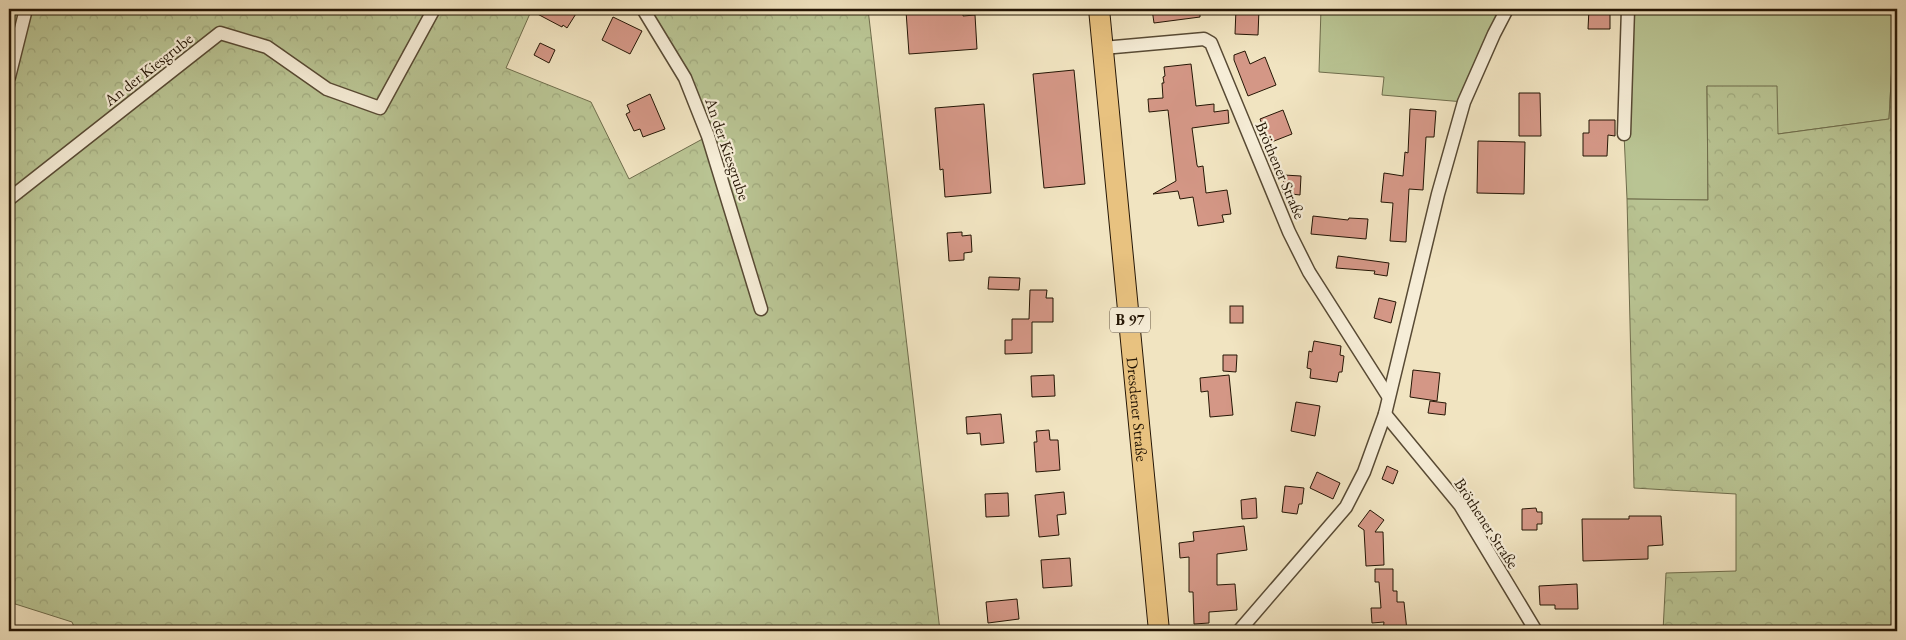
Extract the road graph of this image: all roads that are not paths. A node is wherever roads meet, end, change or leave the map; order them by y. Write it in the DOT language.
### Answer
graph roads {
  1 [pos="26,9"];
  2 [pos="434,9"];
  3 [pos="643,9"];
  4 [pos="1099,9"];
  5 [pos="1507,9"];
  6 [pos="1628,9"];
  7 [pos="1104,48"];
  8 [pos="9,77"];
  9 [pos="1624,134"];
  10 [pos="9,199"];
  11 [pos="761,309"];
  12 [pos="1388,396"];
  13 [pos="1385,414"];
  14 [pos="1159,631"];
  15 [pos="1239,631"];
  16 [pos="1536,631"];
  1 -- 8 [label="street"];
  2 -- 10 [label="street, An der Kiesgrube"];
  3 -- 11 [label="street, An der Kiesgrube"];
  4 -- 7 [label="main road, Dresdener Straße / B 97"];
  5 -- 12 [label="street"];
  6 -- 9 [label="street"];
  7 -- 12 [label="street, Bröthener Straße"];
  7 -- 14 [label="main road, Dresdener Straße / B 97"];
  12 -- 13 [label="street"];
  13 -- 15 [label="street"];
  13 -- 16 [label="street, Bröthener Straße"];
}
